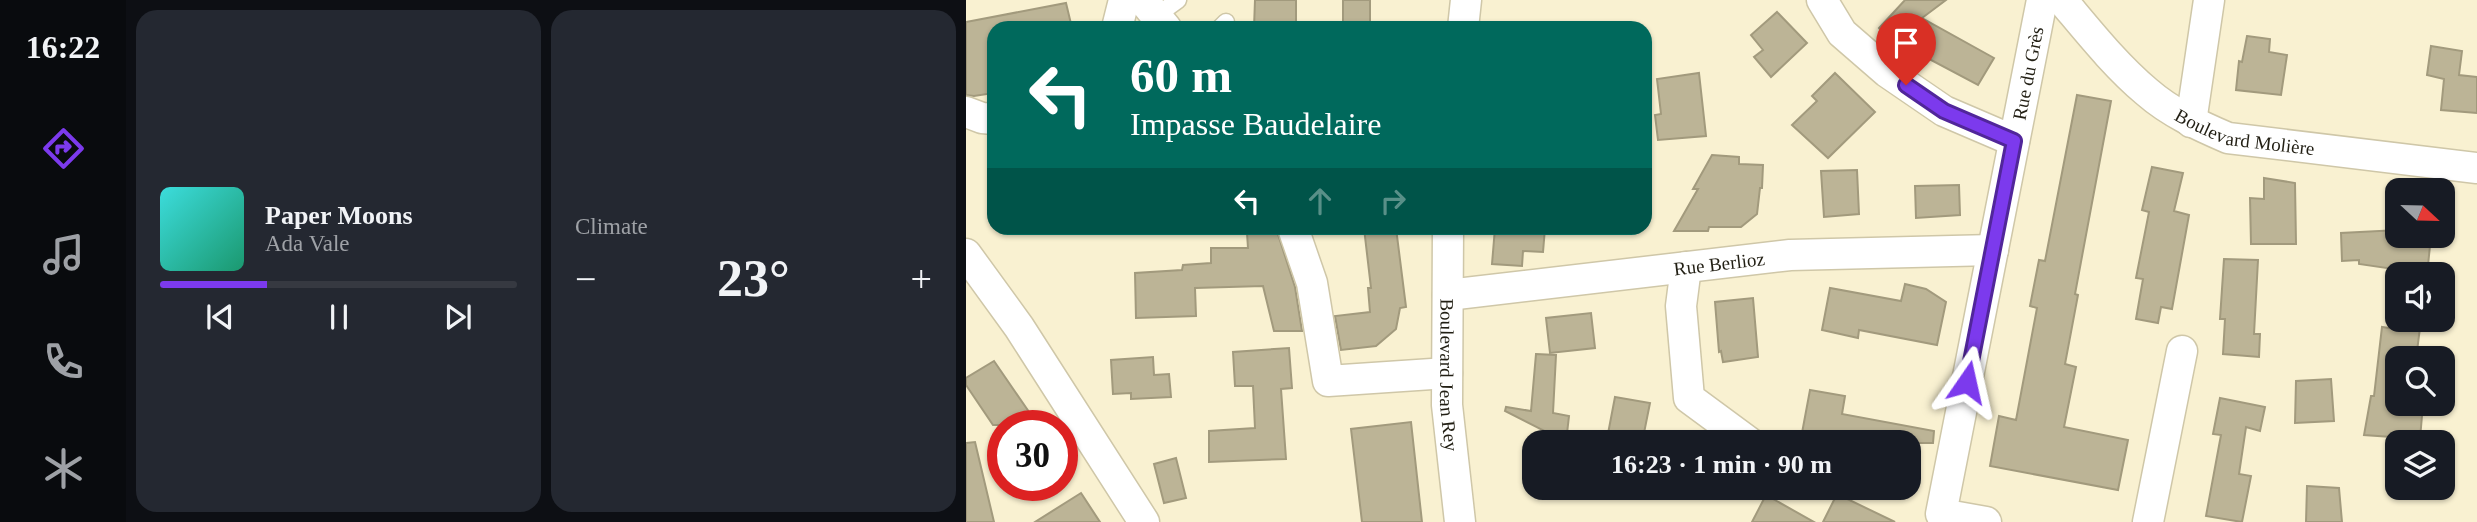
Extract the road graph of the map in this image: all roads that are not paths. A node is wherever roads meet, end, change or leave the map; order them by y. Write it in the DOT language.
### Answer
graph roads {
  1 [pos="1124,0"];
  2 [pos="1466,0"];
  3 [pos="1822,0"];
  4 [pos="2042,0"];
  5 [pos="2062,0"];
  6 [pos="2209,0"];
  7 [pos="1119,21"];
  8 [pos="1464,21"];
  9 [pos="966,112"];
  10 [pos="987,118"];
  11 [pos="2190,121"];
  12 [pos="2014,141"];
  13 [pos="2477,168"];
  14 [pos="1295,235"];
  15 [pos="1448,235"];
  16 [pos="1993,250"];
  17 [pos="966,254"];
  18 [pos="1686,267"];
  19 [pos="1448,295"];
  20 [pos="2182,351"];
  21 [pos="1447,373"];
  22 [pos="1732,430"];
  23 [pos="1144,522"];
  24 [pos="1460,522"];
  25 [pos="1986,522"];
  26 [pos="2147,522"];
  1 -- 7 [label="street"];
  2 -- 8 [label="street"];
  3 -- 12 [label="street"];
  4 -- 12 [label="street, Rue du Grès"];
  5 -- 11 [label="street, Boulevard Molière"];
  6 -- 11 [label="street"];
  9 -- 10 [label="street"];
  11 -- 13 [label="street, Boulevard Molière"];
  12 -- 16 [label="street, Rue du Grès"];
  14 -- 21 [label="street"];
  15 -- 19 [label="street, Boulevard Jean Rey"];
  16 -- 18 [label="street, Rue Berlioz"];
  16 -- 25 [label="street, Rue du Grès"];
  17 -- 23 [label="street"];
  18 -- 19 [label="street, Rue Berlioz"];
  18 -- 22 [label="street"];
  19 -- 21 [label="street, Boulevard Jean Rey"];
  20 -- 26 [label="street"];
  21 -- 24 [label="street, Boulevard Jean Rey"];
}
